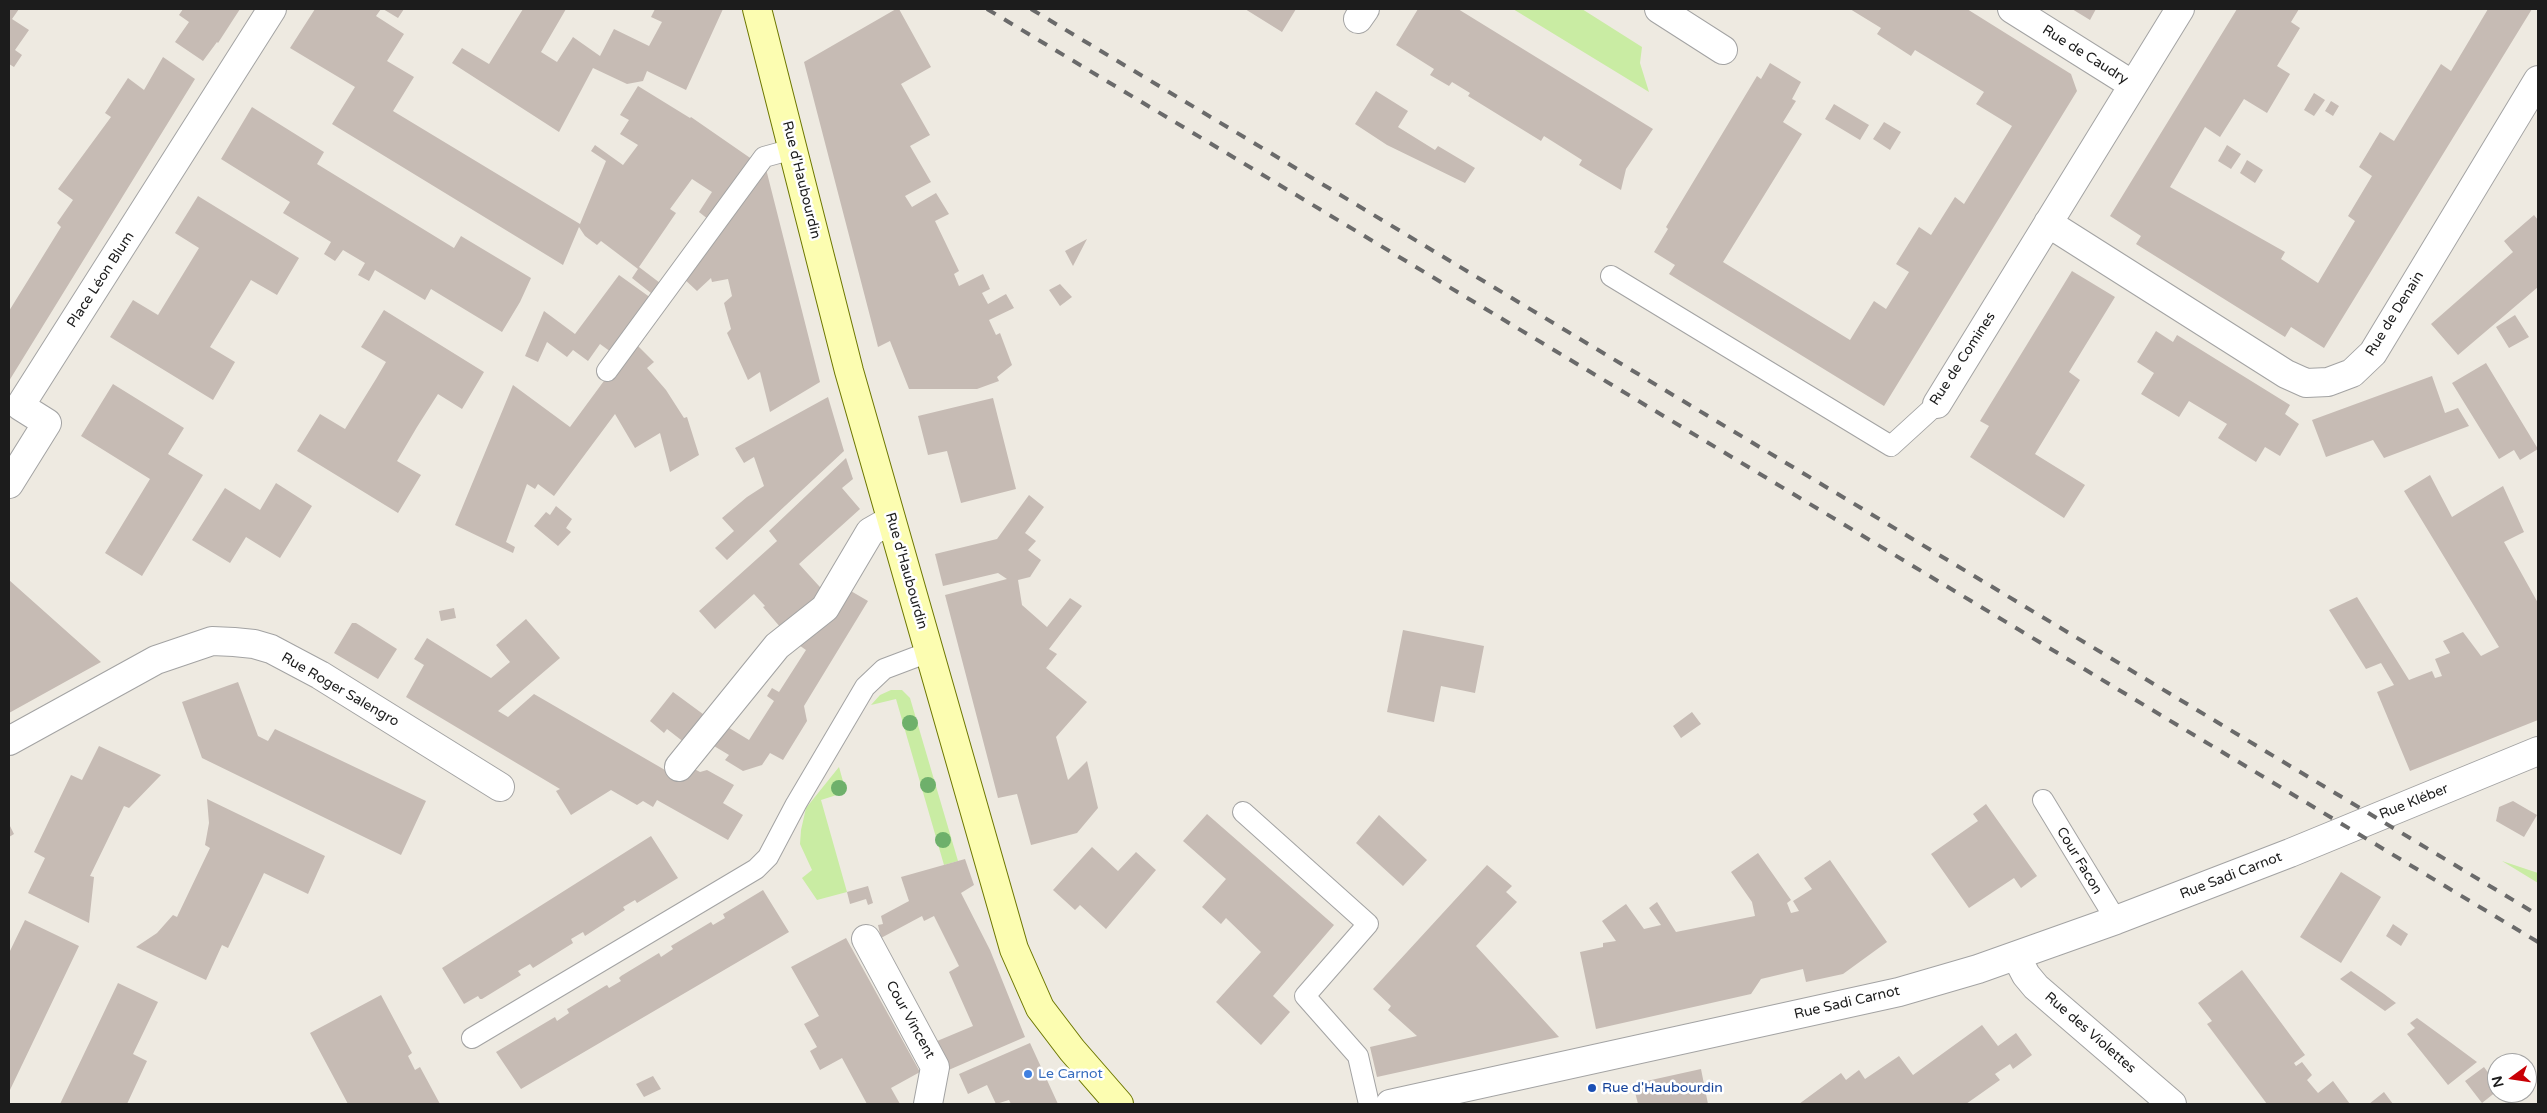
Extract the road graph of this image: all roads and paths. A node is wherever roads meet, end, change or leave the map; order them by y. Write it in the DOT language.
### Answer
graph roads {
  1 [pos="272,9"];
  2 [pos="757,9"];
  3 [pos="1658,9"];
  4 [pos="2012,9"];
  5 [pos="2180,9"];
  6 [pos="1723,50"];
  7 [pos="2538,80"];
  8 [pos="2133,85"];
  9 [pos="793,149"];
  10 [pos="2048,223"];
  11 [pos="1611,276"];
  12 [pos="607,371"];
  13 [pos="1937,404"];
  14 [pos="9,484"];
  15 [pos="891,520"];
  16 [pos="929,652"];
  17 [pos="9,741"];
  18 [pos="2538,751"];
  19 [pos="679,767"];
  20 [pos="500,787"];
  21 [pos="2042,800"];
  22 [pos="1243,812"];
  23 [pos="2290,853"];
  24 [pos="2116,920"];
  25 [pos="866,940"];
  26 [pos="2016,956"];
  27 [pos="472,1038"];
  28 [pos="928,1104"];
  29 [pos="1119,1104"];
  30 [pos="1369,1104"];
  31 [pos="1390,1104"];
  32 [pos="2172,1104"];
  1 -- 14 [label="street, Place Léon Blum"];
  2 -- 9 [label="main road, Rue d'Haubourdin"];
  3 -- 6 [label="street"];
  4 -- 8 [label="street, Rue de Caudry"];
  5 -- 8 [label="street, Rue de Comines"];
  7 -- 10 [label="street, Rue de Denain"];
  8 -- 10 [label="street, Rue de Comines"];
  9 -- 12 [label="lane"];
  9 -- 15 [label="main road, Rue d'Haubourdin"];
  10 -- 13 [label="street, Rue de Comines"];
  11 -- 13 [label="lane, Rue de Comines"];
  15 -- 16 [label="main road, Rue d'Haubourdin"];
  15 -- 19 [label="street"];
  16 -- 27 [label="lane"];
  16 -- 29 [label="main road, Rue d'Haubourdin"];
  17 -- 20 [label="street, Rue Roger Salengro"];
  18 -- 23 [label="street, Rue Kléber"];
  21 -- 24 [label="lane, Cour Facon"];
  22 -- 30 [label="lane"];
  23 -- 24 [label="street, Rue Sadi Carnot"];
  24 -- 26 [label="street, Rue Sadi Carnot"];
  25 -- 28 [label="street, Cour Vincent"];
  26 -- 31 [label="street, Rue Sadi Carnot"];
  26 -- 32 [label="street, Rue des Violettes"];
}
